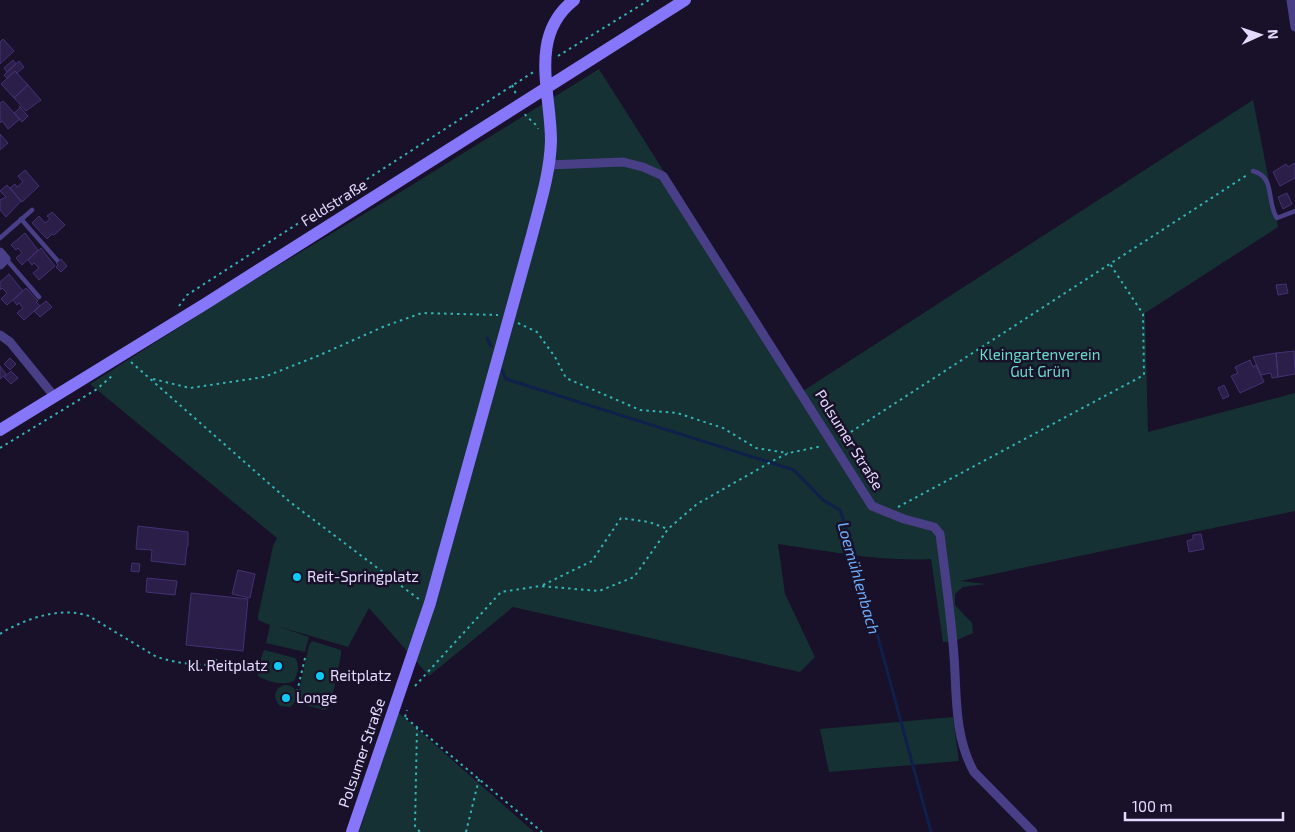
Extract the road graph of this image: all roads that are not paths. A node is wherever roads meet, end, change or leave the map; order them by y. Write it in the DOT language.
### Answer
graph roads {
  1 [pos="574,0"];
  2 [pos="684,0"];
  3 [pos="1291,0"];
  4 [pos="1295,27"];
  5 [pos="546,88"];
  6 [pos="548,165"];
  7 [pos="1253,171"];
  8 [pos="32,210"];
  9 [pos="1295,211"];
  10 [pos="21,219"];
  11 [pos="0,238"];
  12 [pos="0,252"];
  13 [pos="57,260"];
  14 [pos="3,262"];
  15 [pos="39,298"];
  16 [pos="0,335"];
  17 [pos="54,396"];
  18 [pos="0,430"];
  19 [pos="352,832"];
  20 [pos="1033,832"];
  1 -- 5 [label="street, Polsumer Straße"];
  2 -- 5 [label="street, Feldstraße"];
  3 -- 4 [label="street"];
  5 -- 6 [label="street, Polsumer Straße"];
  5 -- 17 [label="street, Feldstraße"];
  6 -- 19 [label="street, Polsumer Straße"];
  6 -- 20 [label="street, Polsumer Straße"];
  7 -- 9 [label="lane"];
  8 -- 10 [label="lane"];
  10 -- 11 [label="lane"];
  10 -- 13 [label="lane"];
  12 -- 14 [label="street"];
  14 -- 15 [label="lane"];
  16 -- 17 [label="street"];
  17 -- 18 [label="street, Feldstraße"];
}
